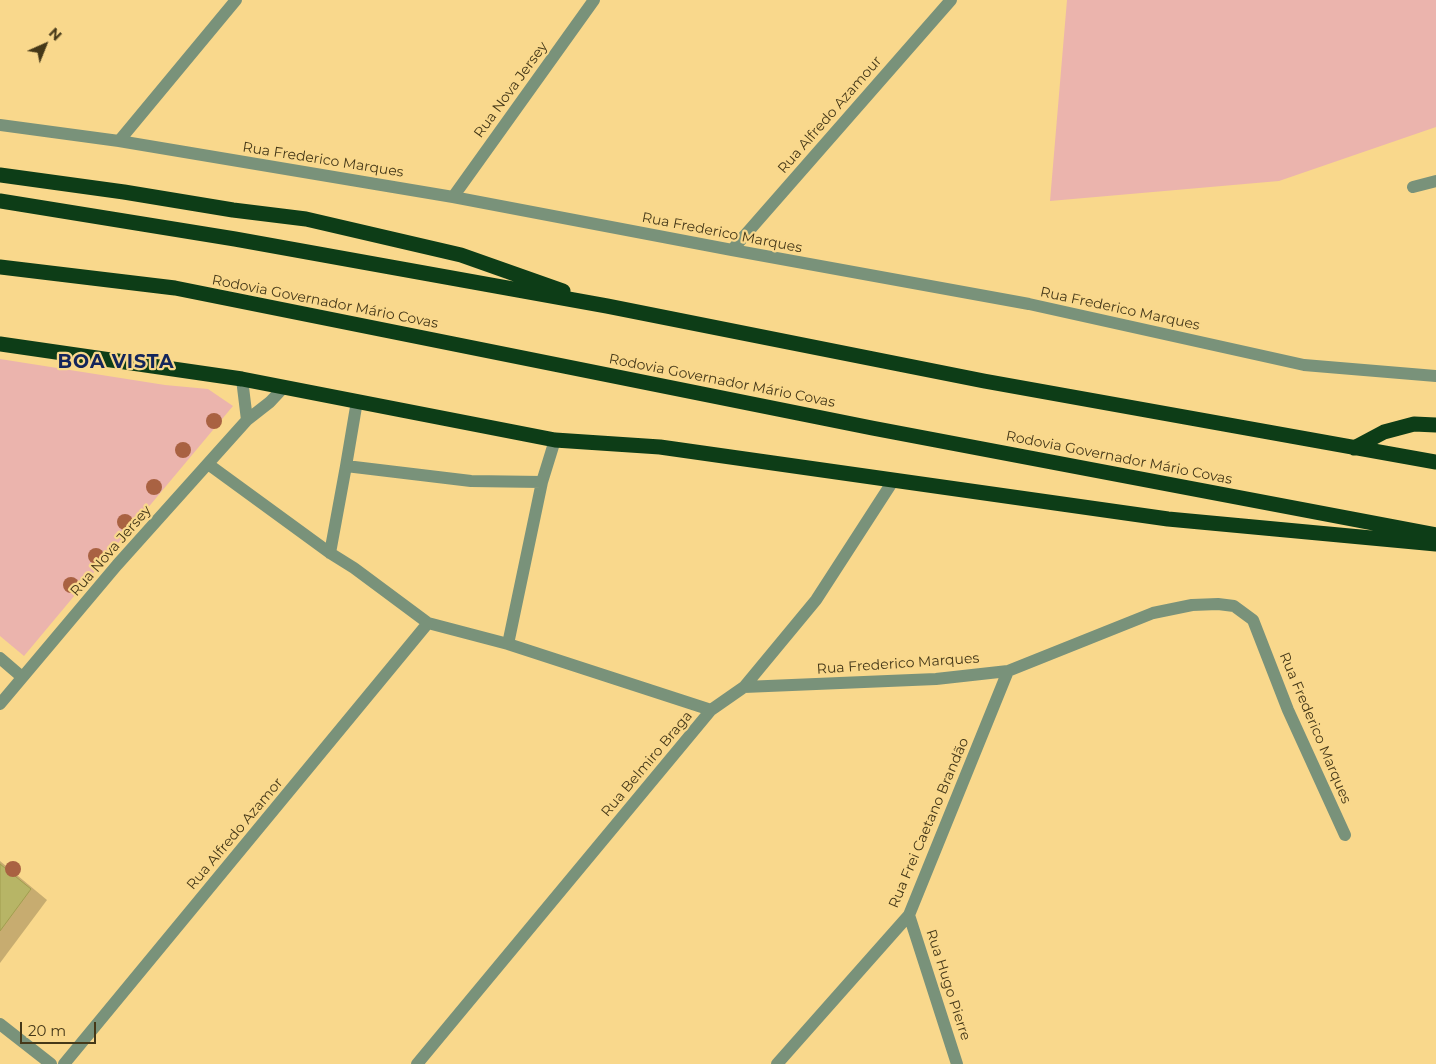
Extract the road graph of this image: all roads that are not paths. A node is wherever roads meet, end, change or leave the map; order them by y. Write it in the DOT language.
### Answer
graph roads {
  1 [pos="236,0"];
  2 [pos="594,0"];
  3 [pos="951,0"];
  4 [pos="0,126"];
  5 [pos="119,141"];
  6 [pos="0,175"];
  7 [pos="1436,181"];
  8 [pos="1413,187"];
  9 [pos="453,196"];
  10 [pos="0,201"];
  11 [pos="732,250"];
  12 [pos="0,267"];
  13 [pos="607,306"];
  14 [pos="0,344"];
  15 [pos="1436,376"];
  16 [pos="242,379"];
  17 [pos="284,388"];
  18 [pos="356,401"];
  19 [pos="247,420"];
  20 [pos="1436,425"];
  21 [pos="555,440"];
  22 [pos="1354,448"];
  23 [pos="1436,462"];
  24 [pos="208,464"];
  25 [pos="346,466"];
  26 [pos="893,480"];
  27 [pos="542,482"];
  28 [pos="1436,535"];
  29 [pos="1436,544"];
  30 [pos="330,553"];
  31 [pos="428,623"];
  32 [pos="508,644"];
  33 [pos="0,658"];
  34 [pos="1008,671"];
  35 [pos="22,677"];
  36 [pos="744,687"];
  37 [pos="0,704"];
  38 [pos="712,710"];
  39 [pos="1345,835"];
  40 [pos="909,915"];
  41 [pos="0,1024"];
  42 [pos="51,1064"];
  43 [pos="64,1064"];
  44 [pos="416,1064"];
  45 [pos="777,1064"];
  46 [pos="957,1064"];
  1 -- 5 [label="street"];
  2 -- 9 [label="street, Rua Nova Jersey"];
  3 -- 11 [label="street, Rua Alfredo Azamour"];
  4 -- 5 [label="street, Rua Frederico Marques"];
  5 -- 9 [label="street, Rua Frederico Marques"];
  6 -- 13 [label="highway"];
  7 -- 8 [label="street"];
  9 -- 11 [label="street, Rua Frederico Marques"];
  10 -- 13 [label="highway"];
  11 -- 15 [label="street, Rua Frederico Marques"];
  12 -- 28 [label="highway, Rodovia Governador Mário Covas"];
  13 -- 22 [label="highway"];
  14 -- 16 [label="highway"];
  16 -- 17 [label="highway"];
  16 -- 19 [label="street"];
  17 -- 18 [label="highway"];
  17 -- 19 [label="street, Rua Nova Jersey"];
  18 -- 21 [label="highway"];
  18 -- 25 [label="street"];
  19 -- 24 [label="street, Rua Nova Jersey"];
  20 -- 22 [label="highway"];
  21 -- 26 [label="highway"];
  21 -- 27 [label="street"];
  22 -- 23 [label="highway"];
  24 -- 30 [label="street"];
  24 -- 35 [label="street, Rua Nova Jersey"];
  25 -- 27 [label="street"];
  25 -- 30 [label="street"];
  26 -- 29 [label="highway"];
  26 -- 36 [label="street, Rua Belmiro Braga"];
  27 -- 32 [label="street"];
  30 -- 31 [label="street"];
  31 -- 32 [label="street"];
  31 -- 43 [label="street, Rua Alfredo Azamor"];
  32 -- 38 [label="street"];
  33 -- 35 [label="street"];
  34 -- 36 [label="street, Rua Frederico Marques"];
  34 -- 39 [label="street, Rua Frederico Marques"];
  34 -- 40 [label="street, Rua Frei Caetano Brandão"];
  35 -- 37 [label="street, Rua Nova Jersey"];
  36 -- 38 [label="street, Rua Belmiro Braga"];
  38 -- 44 [label="street, Rua Belmiro Braga"];
  40 -- 45 [label="street, Rua Frei Caetano Brandão"];
  40 -- 46 [label="street, Rua Hugo Pierre"];
  41 -- 42 [label="street"];
}
